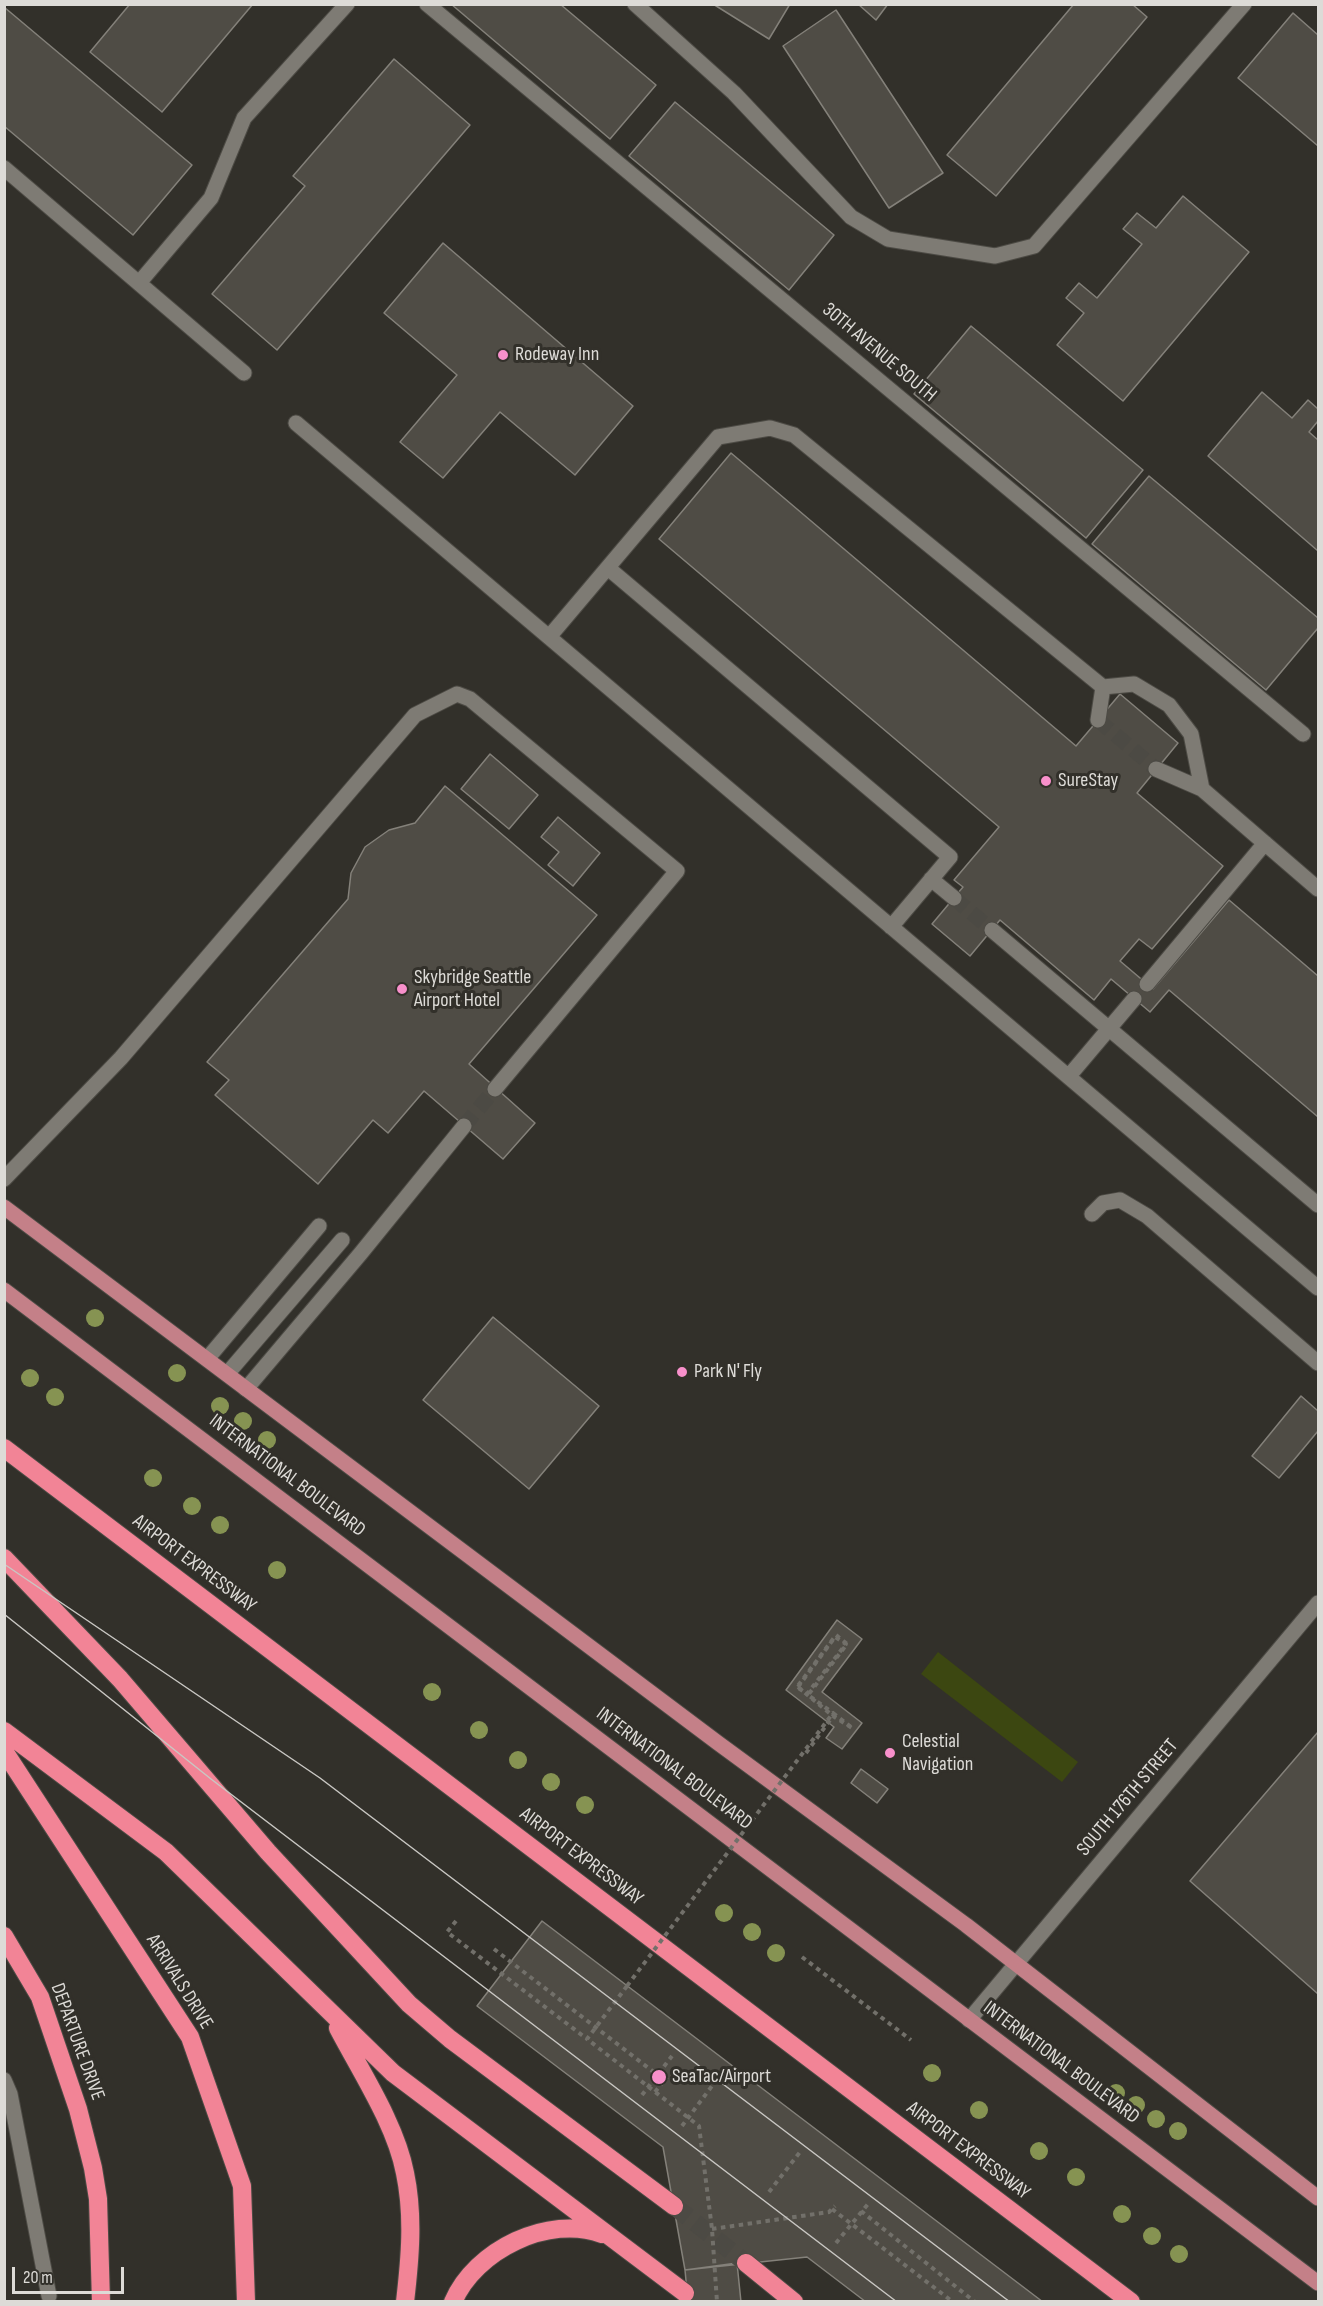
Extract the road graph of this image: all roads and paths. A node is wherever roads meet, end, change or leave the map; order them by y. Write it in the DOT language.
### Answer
graph roads {
  1 [pos="347,4"];
  2 [pos="427,4"];
  3 [pos="634,4"];
  4 [pos="1244,4"];
  5 [pos="4,168"];
  6 [pos="139,283"];
  7 [pos="244,373"];
  8 [pos="296,423"];
  9 [pos="608,568"];
  10 [pos="549,637"];
  11 [pos="1103,687"];
  12 [pos="1098,720"];
  13 [pos="1303,734"];
  14 [pos="1156,769"];
  15 [pos="1202,789"];
  16 [pos="1265,843"];
  17 [pos="931,879"];
  18 [pos="1318,889"];
  19 [pos="954,898"];
  20 [pos="891,927"];
  21 [pos="992,930"];
  22 [pos="1147,984"];
  23 [pos="1134,999"];
  24 [pos="1109,1028"];
  25 [pos="1069,1076"];
  26 [pos="495,1089"];
  27 [pos="464,1126"];
  28 [pos="4,1179"];
  29 [pos="1318,1205"];
  30 [pos="4,1207"];
  31 [pos="1092,1214"];
  32 [pos="319,1226"];
  33 [pos="342,1240"];
  34 [pos="1318,1288"];
  35 [pos="4,1290"];
  36 [pos="207,1359"];
  37 [pos="1318,1363"];
  38 [pos="227,1374"];
  39 [pos="246,1389"];
  40 [pos="4,1448"];
  41 [pos="4,1558"];
  42 [pos="1318,1603"];
  43 [pos="833,1714"];
  44 [pos="852,1728"];
  45 [pos="4,1731"];
  46 [pos="4,1751"];
  47 [pos="806,1753"];
  48 [pos="456,1921"];
  49 [pos="4,1936"];
  50 [pos="494,1949"];
  51 [pos="802,1957"];
  52 [pos="1015,1964"];
  53 [pos="332,2016"];
  54 [pos="969,2019"];
  55 [pos="587,2039"];
  56 [pos="911,2040"];
  57 [pos="672,2055"];
  58 [pos="656,2074"];
  59 [pos="4,2080"];
  60 [pos="712,2086"];
  61 [pos="655,2092"];
  62 [pos="642,2096"];
  63 [pos="682,2126"];
  64 [pos="800,2152"];
  65 [pos="769,2192"];
  66 [pos="1318,2198"];
  67 [pos="867,2204"];
  68 [pos="674,2206"];
  69 [pos="861,2211"];
  70 [pos="852,2222"];
  71 [pos="856,2227"];
  72 [pos="712,2229"];
  73 [pos="614,2240"];
  74 [pos="836,2243"];
  75 [pos="746,2263"];
  76 [pos="1318,2283"];
  77 [pos="685,2295"];
  78 [pos="49,2296"];
  79 [pos="101,2301"];
  80 [pos="246,2301"];
  81 [pos="404,2301"];
  82 [pos="453,2301"];
  83 [pos="717,2301"];
  84 [pos="794,2301"];
  85 [pos="953,2301"];
  86 [pos="975,2301"];
  87 [pos="1131,2301"];
  1 -- 6 [label="street"];
  2 -- 13 [label="street, 30TH AVENUE SOUTH"];
  3 -- 4 [label="street"];
  5 -- 6 [label="street"];
  6 -- 7 [label="street"];
  8 -- 10 [label="street"];
  9 -- 10 [label="street"];
  9 -- 11 [label="street"];
  9 -- 17 [label="street"];
  10 -- 20 [label="street"];
  11 -- 12 [label="street"];
  11 -- 15 [label="street"];
  14 -- 15 [label="street"];
  15 -- 16 [label="street"];
  16 -- 18 [label="street"];
  16 -- 22 [label="street"];
  17 -- 19 [label="street"];
  17 -- 20 [label="street"];
  20 -- 25 [label="street"];
  21 -- 24 [label="street"];
  23 -- 24 [label="street"];
  24 -- 25 [label="street"];
  24 -- 29 [label="street"];
  25 -- 34 [label="street"];
  26 -- 28 [label="street"];
  27 -- 39 [label="street"];
  30 -- 36 [label="main road"];
  31 -- 37 [label="street"];
  32 -- 36 [label="street"];
  33 -- 38 [label="street"];
  35 -- 54 [label="main road, INTERNATIONAL BOULEVARD"];
  36 -- 38 [label="main road"];
  38 -- 39 [label="main road"];
  39 -- 52 [label="main road"];
  40 -- 87 [label="highway, AIRPORT EXPRESSWAY"];
  41 -- 68 [label="highway"];
  42 -- 52 [label="street, SOUTH 176TH STREET"];
  43 -- 43 [label="path, bridge"];
  43 -- 44 [label="path, bridge"];
  43 -- 47 [label="path"];
  43 -- 55 [label="path, bridge"];
  45 -- 53 [label="highway"];
  46 -- 80 [label="highway, ARRIVALS DRIVE"];
  48 -- 55 [label="path"];
  49 -- 79 [label="highway, DEPARTURE DRIVE"];
  50 -- 58 [label="path"];
  51 -- 56 [label="path"];
  52 -- 54 [label="street, SOUTH 176TH STREET"];
  52 -- 66 [label="main road"];
  53 -- 73 [label="highway"];
  53 -- 81 [label="highway"];
  54 -- 76 [label="main road, INTERNATIONAL BOULEVARD"];
  55 -- 61 [label="path"];
  57 -- 58 [label="path"];
  58 -- 61 [label="path"];
  58 -- 62 [label="path"];
  59 -- 78 [label="street"];
  60 -- 63 [label="path"];
  61 -- 72 [label="path"];
  64 -- 65 [label="path"];
  67 -- 69 [label="path"];
  69 -- 70 [label="path"];
  69 -- 86 [label="path"];
  70 -- 71 [label="path"];
  70 -- 74 [label="path"];
  71 -- 72 [label="path"];
  71 -- 85 [label="path"];
  72 -- 83 [label="path"];
  73 -- 77 [label="highway"];
  73 -- 82 [label="highway"];
  75 -- 84 [label="highway"];
}
